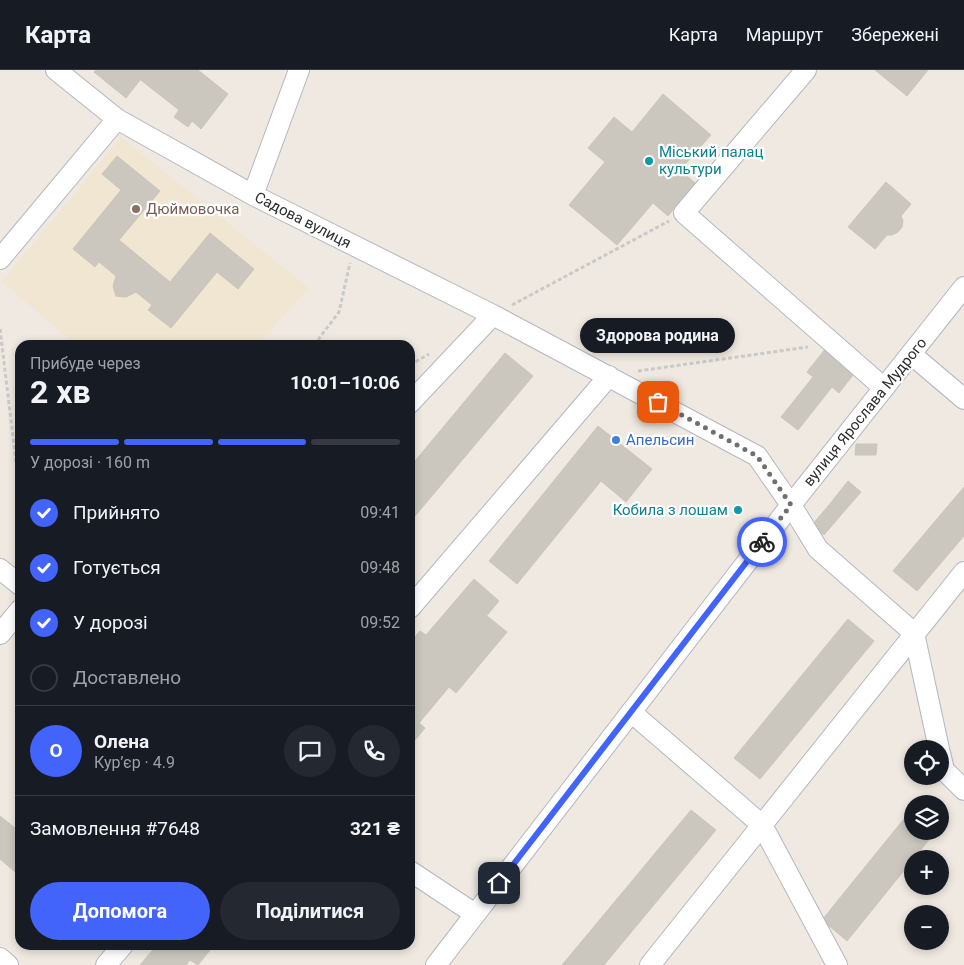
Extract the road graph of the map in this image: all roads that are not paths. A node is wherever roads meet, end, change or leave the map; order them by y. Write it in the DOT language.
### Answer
graph roads {
  1 [pos="56,70"];
  2 [pos="299,70"];
  3 [pos="806,70"];
  4 [pos="117,119"];
  5 [pos="253,195"];
  6 [pos="0,259"];
  7 [pos="964,287"];
  8 [pos="493,315"];
  9 [pos="911,354"];
  10 [pos="609,376"];
  11 [pos="884,388"];
  12 [pos="415,398"];
  13 [pos="964,399"];
  14 [pos="791,505"];
  15 [pos="0,569"];
  16 [pos="964,572"];
  17 [pos="15,581"];
  18 [pos="415,602"];
  19 [pos="15,616"];
  20 [pos="914,633"];
  21 [pos="0,634"];
  22 [pos="631,712"];
  23 [pos="937,740"];
  24 [pos="949,775"];
  25 [pos="964,790"];
  26 [pos="762,825"];
  27 [pos="415,874"];
  28 [pos="475,914"];
  29 [pos="119,950"];
  30 [pos="0,958"];
  31 [pos="8,965"];
  32 [pos="106,965"];
  33 [pos="436,965"];
  34 [pos="650,965"];
  35 [pos="837,965"];
  1 -- 4 [label="street, Садова вулиця"];
  2 -- 5 [label="street"];
  3 -- 11 [label="street"];
  4 -- 5 [label="street, Садова вулиця"];
  4 -- 6 [label="street"];
  5 -- 8 [label="street, Садова вулиця"];
  7 -- 9 [label="street, вулиця Ярослава Мудрого"];
  8 -- 10 [label="street, Садова вулиця"];
  8 -- 12 [label="street"];
  9 -- 11 [label="street, вулиця Ярослава Мудрого"];
  9 -- 13 [label="street"];
  10 -- 14 [label="street, Садова вулиця"];
  10 -- 18 [label="street"];
  11 -- 14 [label="street, вулиця Ярослава Мудрого"];
  14 -- 20 [label="street, Садова вулиця"];
  14 -- 22 [label="street, вулиця Ярослава Мудрого"];
  15 -- 17 [label="street"];
  16 -- 20 [label="street"];
  19 -- 21 [label="street"];
  20 -- 23 [label="street"];
  20 -- 26 [label="street"];
  22 -- 26 [label="street"];
  22 -- 28 [label="street, вулиця Ярослава Мудрого"];
  24 -- 25 [label="street"];
  26 -- 34 [label="street"];
  26 -- 35 [label="street"];
  27 -- 28 [label="street"];
  28 -- 33 [label="street, вулиця Ярослава Мудрого"];
  29 -- 32 [label="street"];
  30 -- 31 [label="street"];
}
